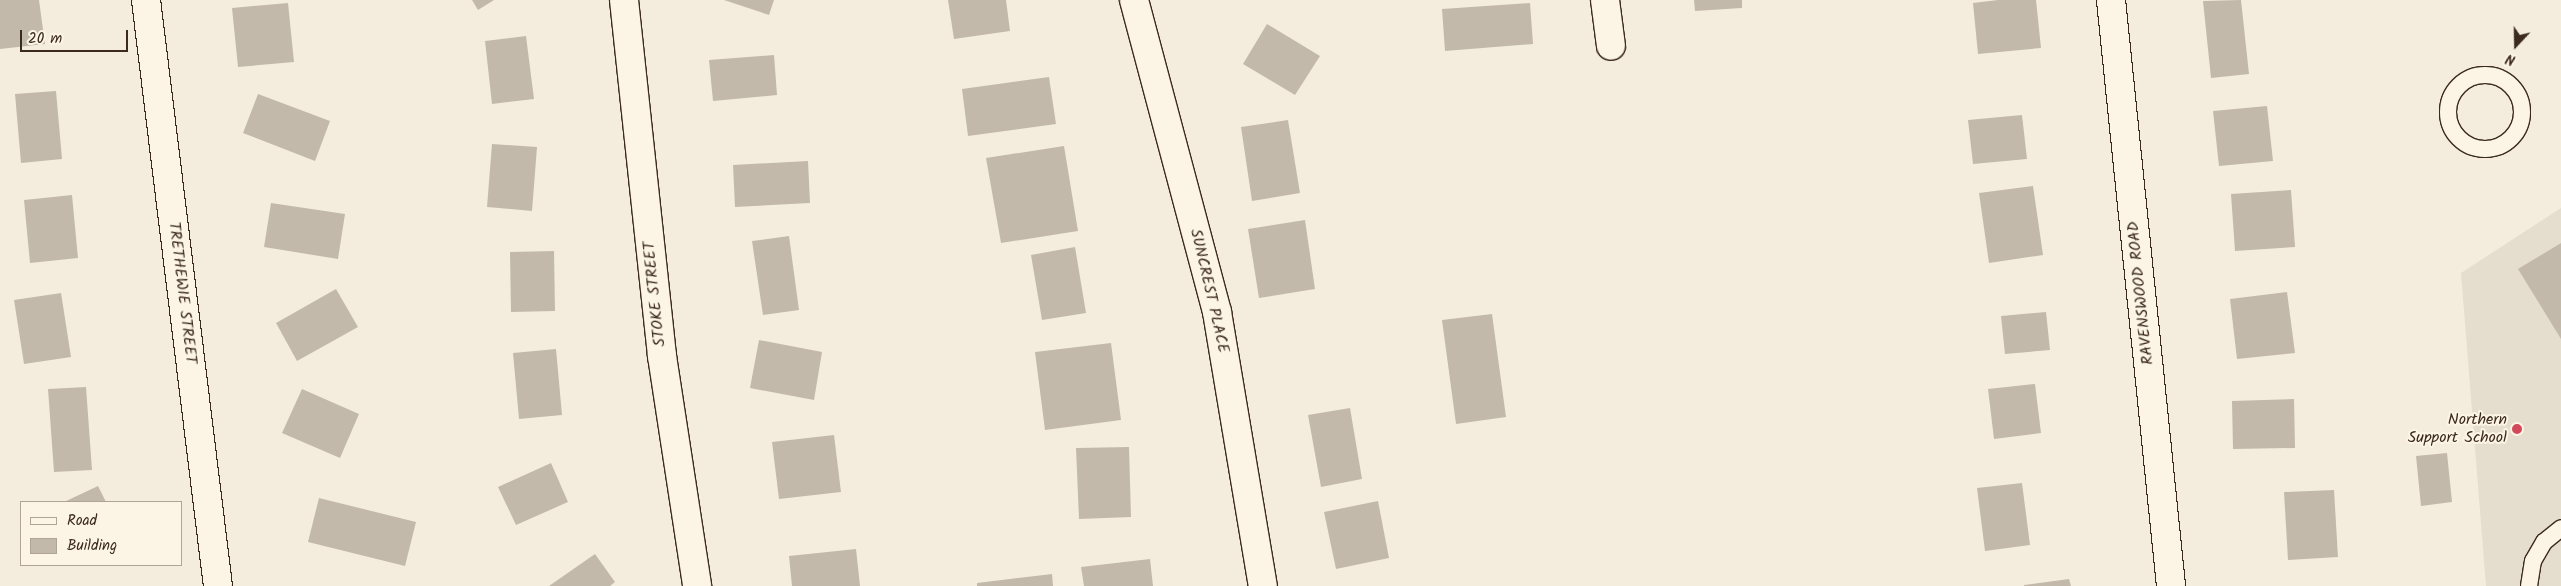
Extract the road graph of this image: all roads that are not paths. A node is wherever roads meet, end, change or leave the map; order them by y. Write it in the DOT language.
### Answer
graph roads {
  1 [pos="146,0"];
  2 [pos="624,0"];
  3 [pos="1134,0"];
  4 [pos="1605,0"];
  5 [pos="2112,0"];
  6 [pos="1611,46"];
  7 [pos="2518,128"];
  8 [pos="2561,528"];
  9 [pos="218,586"];
  10 [pos="697,586"];
  11 [pos="1263,586"];
  12 [pos="2171,586"];
  13 [pos="2530,586"];
  1 -- 9 [label="street, TRETHEWIE STREET"];
  2 -- 10 [label="street, STOKE STREET"];
  3 -- 11 [label="street, SUNCREST PLACE"];
  4 -- 6 [label="street"];
  5 -- 12 [label="street, RAVENSWOOD ROAD"];
  7 -- 7 [label="lane"];
  8 -- 13 [label="lane"];
}
